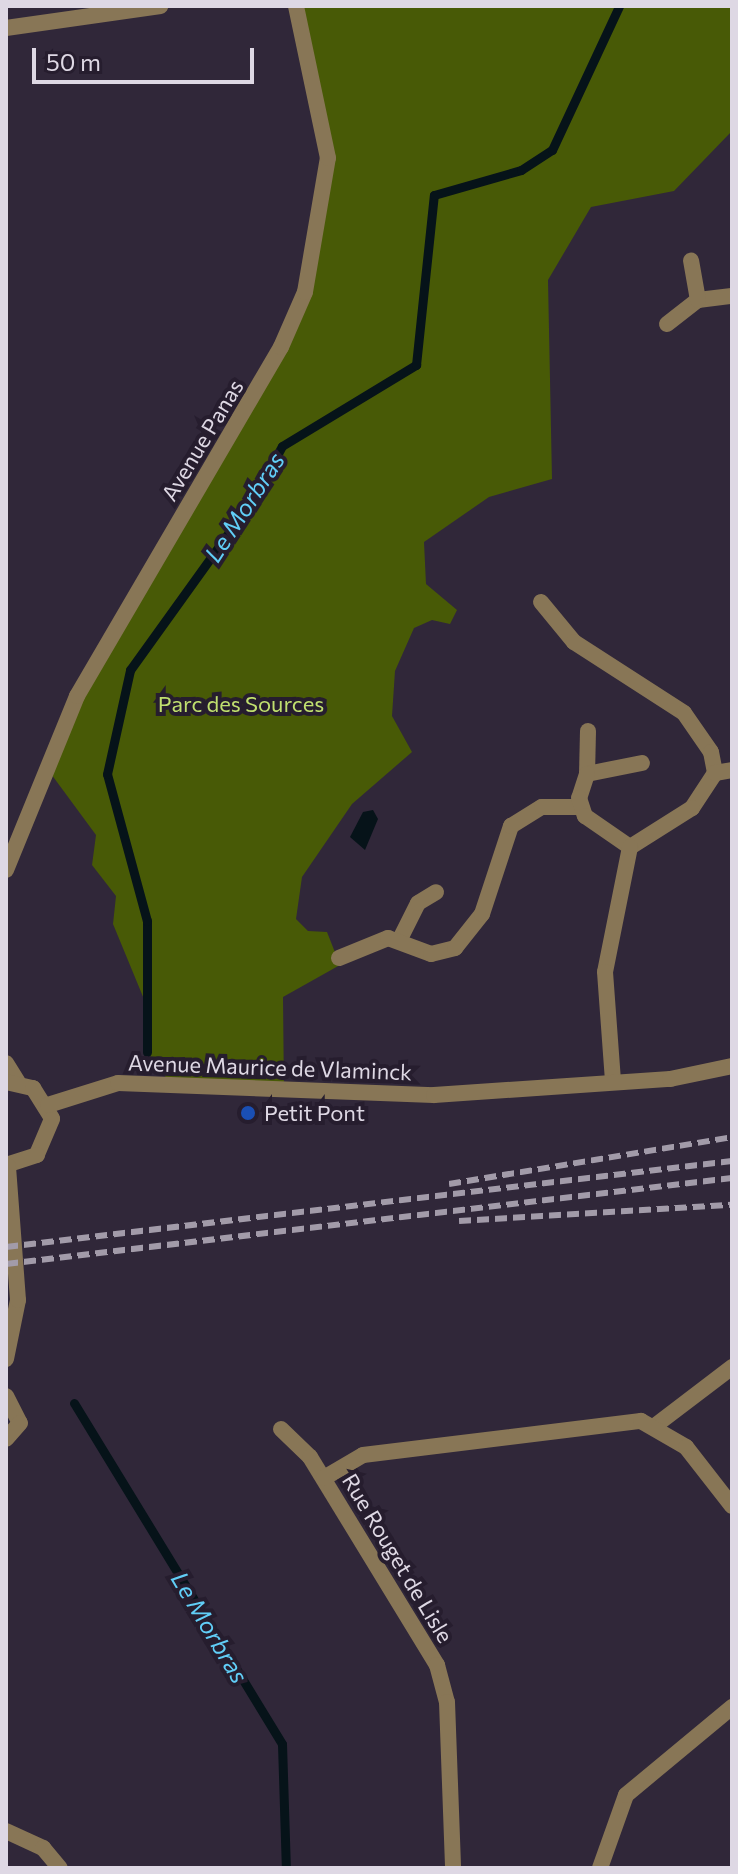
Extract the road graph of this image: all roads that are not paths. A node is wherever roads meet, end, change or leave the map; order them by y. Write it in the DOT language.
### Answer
graph roads {
  1 [pos="160,6"];
  2 [pos="296,6"];
  3 [pos="6,28"];
  4 [pos="691,261"];
  5 [pos="732,296"];
  6 [pos="698,300"];
  7 [pos="667,324"];
  8 [pos="541,602"];
  9 [pos="588,731"];
  10 [pos="642,763"];
  11 [pos="732,770"];
  12 [pos="715,773"];
  13 [pos="587,774"];
  14 [pos="580,807"];
  15 [pos="630,847"];
  16 [pos="6,870"];
  17 [pos="436,892"];
  18 [pos="400,939"];
  19 [pos="339,958"];
  20 [pos="6,1063"];
  21 [pos="732,1066"];
  22 [pos="12,1082"];
  23 [pos="613,1082"];
  24 [pos="48,1105"];
  25 [pos="7,1166"];
  26 [pos="6,1359"];
  27 [pos="732,1367"];
  28 [pos="6,1396"];
  29 [pos="656,1425"];
  30 [pos="281,1429"];
  31 [pos="6,1439"];
  32 [pos="324,1478"];
  33 [pos="732,1506"];
  34 [pos="732,1707"];
  35 [pos="6,1831"];
  36 [pos="60,1868"];
  37 [pos="453,1868"];
  38 [pos="600,1868"];
  1 -- 3 [label="street"];
  2 -- 16 [label="street, Avenue Panas"];
  4 -- 6 [label="street"];
  5 -- 6 [label="street"];
  6 -- 7 [label="street"];
  8 -- 12 [label="street"];
  9 -- 13 [label="street"];
  10 -- 13 [label="street"];
  11 -- 12 [label="street"];
  12 -- 15 [label="street"];
  13 -- 14 [label="street"];
  14 -- 15 [label="street"];
  14 -- 18 [label="street"];
  15 -- 23 [label="street"];
  17 -- 18 [label="street"];
  18 -- 19 [label="street"];
  20 -- 22 [label="street"];
  21 -- 23 [label="street, Avenue Maurice de Vlaminck"];
  22 -- 24 [label="street"];
  23 -- 24 [label="street, Avenue Maurice de Vlaminck"];
  24 -- 25 [label="street"];
  25 -- 26 [label="street"];
  27 -- 29 [label="street"];
  28 -- 31 [label="street"];
  29 -- 32 [label="street"];
  29 -- 33 [label="street"];
  30 -- 32 [label="street, Rue Rouget de Lisle"];
  32 -- 37 [label="street, Rue Rouget de Lisle"];
  34 -- 38 [label="street"];
  35 -- 36 [label="street"];
}
